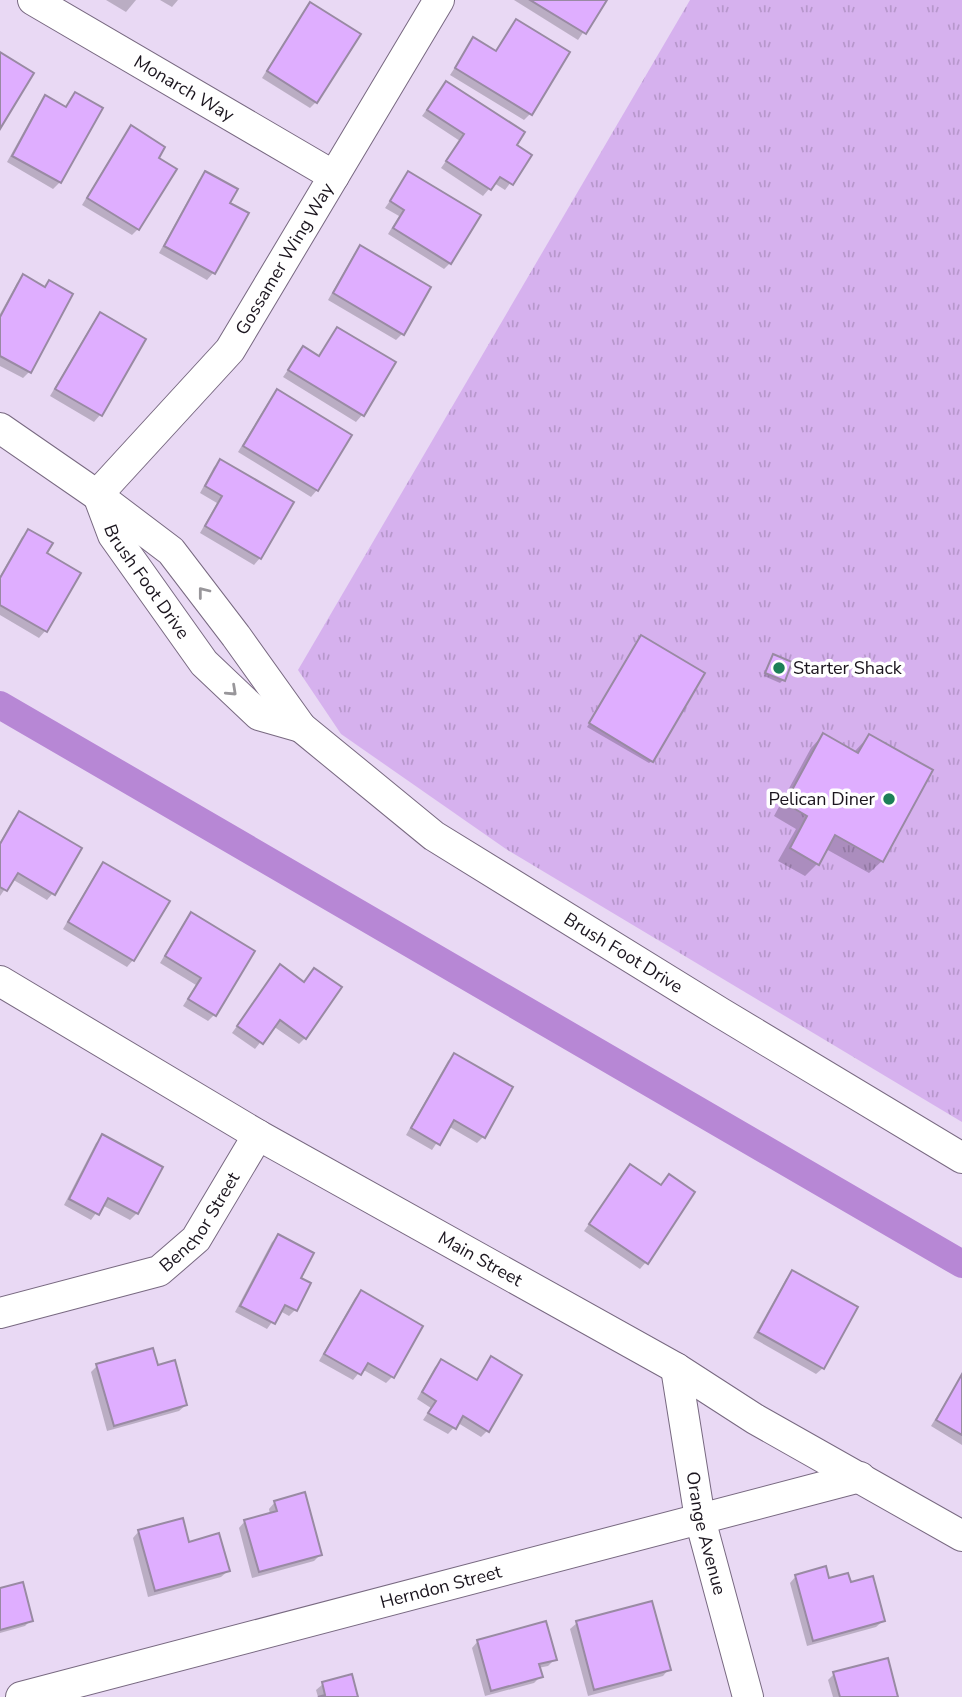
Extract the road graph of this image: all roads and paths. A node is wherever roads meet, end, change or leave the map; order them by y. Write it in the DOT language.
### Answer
graph roads {
  1 [pos="33,0"];
  2 [pos="439,0"];
  3 [pos="334,176"];
  4 [pos="0,428"];
  5 [pos="97,495"];
  6 [pos="236,636"];
  7 [pos="204,663"];
  8 [pos="301,727"];
  9 [pos="0,981"];
  10 [pos="258,1135"];
  11 [pos="962,1158"];
  12 [pos="0,1313"];
  13 [pos="676,1368"];
  14 [pos="860,1477"];
  15 [pos="700,1519"];
  16 [pos="962,1536"];
  17 [pos="21,1697"];
  18 [pos="748,1697"];
  1 -- 3 [label="street, Monarch Way"];
  2 -- 3 [label="street, Gossamer Wing Way"];
  3 -- 5 [label="street, Gossamer Wing Way"];
  4 -- 5 [label="street, Brush Foot Drive"];
  6 -- 5 [label="street, Brush Foot Drive, one-way"];
  5 -- 7 [label="street, Brush Foot Drive"];
  6 -- 7 [label="street"];
  6 -- 8 [label="street, Brush Foot Drive"];
  7 -- 8 [label="street, Brush Foot Drive, one-way"];
  8 -- 11 [label="street, Brush Foot Drive"];
  9 -- 10 [label="street, Main Street"];
  10 -- 12 [label="street, Benchor Street"];
  10 -- 13 [label="street, Main Street"];
  13 -- 14 [label="street, Main Street"];
  13 -- 15 [label="street, Orange Avenue"];
  14 -- 15 [label="street, Herndon Street"];
  14 -- 16 [label="street, Main Street"];
  15 -- 17 [label="street, Herndon Street"];
  15 -- 18 [label="street, Orange Avenue"];
}
